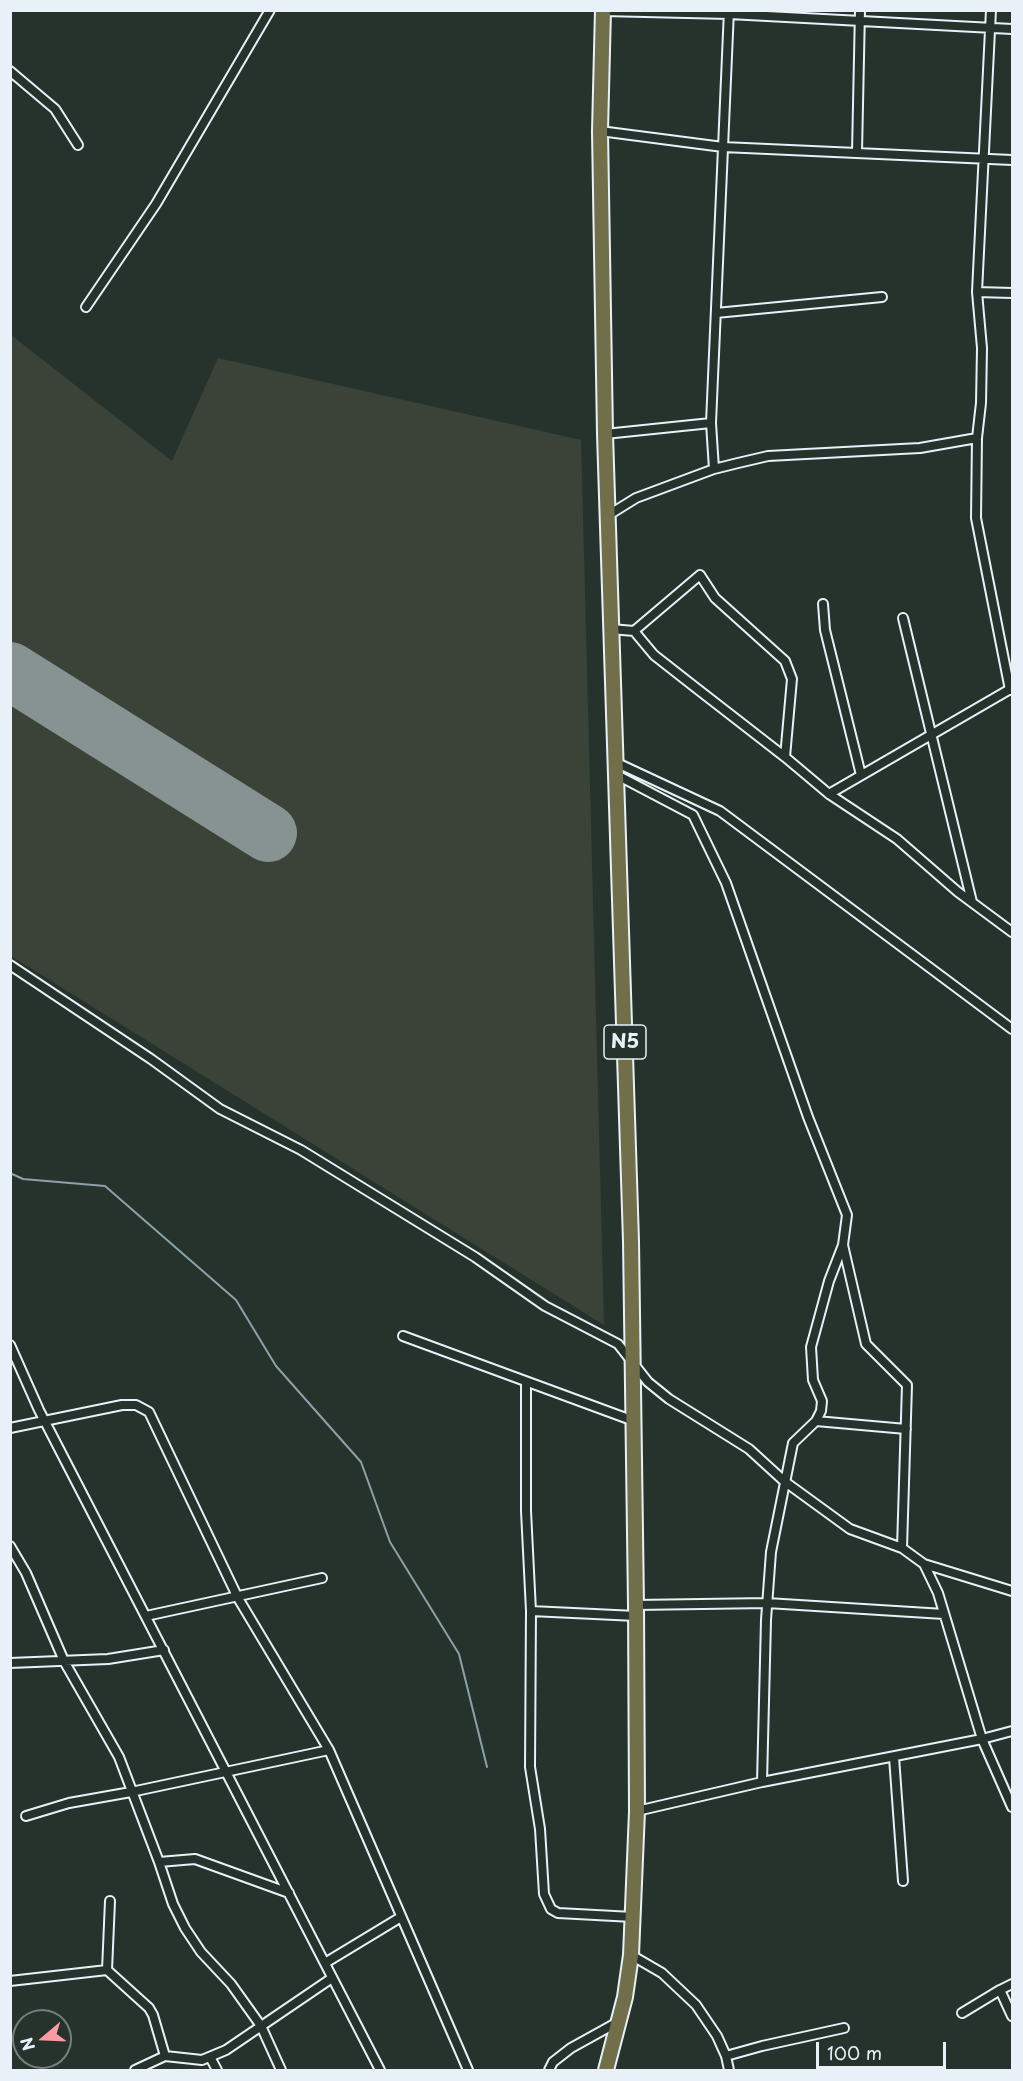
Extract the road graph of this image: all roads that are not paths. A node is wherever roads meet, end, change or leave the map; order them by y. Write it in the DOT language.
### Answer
graph roads {
  1 [pos="270,10"];
  2 [pos="860,10"];
  3 [pos="990,10"];
  4 [pos="603,11"];
  5 [pos="729,12"];
  6 [pos="859,21"];
  7 [pos="990,28"];
  8 [pos="1012,29"];
  9 [pos="10,71"];
  10 [pos="600,131"];
  11 [pos="78,145"];
  12 [pos="723,147"];
  13 [pos="857,153"];
  14 [pos="983,158"];
  15 [pos="1012,160"];
  16 [pos="977,292"];
  17 [pos="1012,293"];
  18 [pos="882,297"];
  19 [pos="86,307"];
  20 [pos="716,313"];
  21 [pos="711,423"];
  22 [pos="605,434"];
  23 [pos="977,438"];
  24 [pos="714,469"];
  25 [pos="607,516"];
  26 [pos="823,603"];
  27 [pos="903,618"];
  28 [pos="611,629"];
  29 [pos="634,630"];
  30 [pos="1011,689"];
  31 [pos="931,735"];
  32 [pos="785,757"];
  33 [pos="615,768"];
  34 [pos="861,776"];
  35 [pos="829,794"];
  36 [pos="972,902"];
  37 [pos="1012,932"];
  38 [pos="10,965"];
  39 [pos="1012,1029"];
  40 [pos="843,1245"];
  41 [pos="403,1336"];
  42 [pos="10,1345"];
  43 [pos="634,1367"];
  44 [pos="526,1383"];
  45 [pos="634,1421"];
  46 [pos="816,1421"];
  47 [pos="45,1422"];
  48 [pos="10,1428"];
  49 [pos="906,1429"];
  50 [pos="784,1481"];
  51 [pos="10,1546"];
  52 [pos="902,1548"];
  53 [pos="924,1564"];
  54 [pos="322,1578"];
  55 [pos="1012,1591"];
  56 [pos="238,1598"];
  57 [pos="767,1603"];
  58 [pos="531,1611"];
  59 [pos="636,1611"];
  60 [pos="944,1614"];
  61 [pos="146,1616"];
  62 [pos="164,1650"];
  63 [pos="64,1661"];
  64 [pos="10,1663"];
  65 [pos="1012,1731"];
  66 [pos="982,1739"];
  67 [pos="329,1750"];
  68 [pos="894,1756"];
  69 [pos="226,1771"];
  70 [pos="762,1782"];
  71 [pos="131,1792"];
  72 [pos="1012,1807"];
  73 [pos="636,1811"];
  74 [pos="26,1816"];
  75 [pos="159,1862"];
  76 [pos="903,1881"];
  77 [pos="289,1893"];
  78 [pos="110,1901"];
  79 [pos="401,1917"];
  80 [pos="633,1917"];
  81 [pos="631,1955"];
  82 [pos="325,1963"];
  83 [pos="106,1970"];
  84 [pos="332,1978"];
  85 [pos="10,1981"];
  86 [pos="1012,1984"];
  87 [pos="1000,1990"];
  88 [pos="962,2013"];
  89 [pos="1012,2016"];
  90 [pos="619,2022"];
  91 [pos="261,2026"];
  92 [pos="844,2028"];
  93 [pos="165,2056"];
  94 [pos="726,2056"];
  95 [pos="210,2057"];
  96 [pos="135,2070"];
  97 [pos="217,2070"];
  98 [pos="281,2070"];
  99 [pos="380,2070"];
  100 [pos="468,2070"];
  101 [pos="549,2070"];
  102 [pos="606,2070"];
  103 [pos="729,2070"];
  1 -- 19 [label="street"];
  2 -- 6 [label="street"];
  3 -- 7 [label="street"];
  4 -- 5 [label="street"];
  4 -- 10 [label="highway, N5"];
  5 -- 6 [label="street"];
  5 -- 12 [label="street"];
  6 -- 7 [label="street"];
  6 -- 13 [label="street"];
  7 -- 8 [label="street"];
  7 -- 14 [label="street"];
  9 -- 11 [label="street"];
  10 -- 12 [label="street"];
  10 -- 22 [label="highway, N5"];
  12 -- 13 [label="street"];
  12 -- 20 [label="street"];
  13 -- 14 [label="street"];
  14 -- 15 [label="street"];
  14 -- 16 [label="street"];
  16 -- 17 [label="street"];
  16 -- 23 [label="street"];
  18 -- 20 [label="street"];
  20 -- 21 [label="street"];
  21 -- 22 [label="street"];
  21 -- 24 [label="street"];
  22 -- 25 [label="highway, N5"];
  23 -- 24 [label="street"];
  23 -- 30 [label="street"];
  24 -- 25 [label="street"];
  25 -- 28 [label="highway, N5"];
  26 -- 34 [label="street"];
  27 -- 31 [label="street"];
  28 -- 29 [label="street"];
  28 -- 33 [label="highway, N5"];
  29 -- 32 [label="street"];
  29 -- 32 [label="street"];
  30 -- 31 [label="street"];
  31 -- 34 [label="street"];
  31 -- 36 [label="street"];
  32 -- 35 [label="street"];
  33 -- 39 [label="street"];
  33 -- 40 [label="street"];
  33 -- 43 [label="highway, N5"];
  34 -- 35 [label="street"];
  35 -- 36 [label="street"];
  36 -- 37 [label="street"];
  38 -- 43 [label="street"];
  40 -- 46 [label="street"];
  40 -- 49 [label="street"];
  41 -- 44 [label="street"];
  42 -- 47 [label="street"];
  43 -- 45 [label="highway, N5"];
  43 -- 50 [label="street"];
  44 -- 45 [label="street"];
  44 -- 58 [label="street"];
  45 -- 59 [label="highway, N5"];
  46 -- 49 [label="street"];
  46 -- 50 [label="street"];
  47 -- 48 [label="street"];
  47 -- 56 [label="street"];
  47 -- 61 [label="street"];
  49 -- 52 [label="street"];
  50 -- 52 [label="street"];
  50 -- 57 [label="street"];
  51 -- 63 [label="street"];
  52 -- 53 [label="street"];
  53 -- 55 [label="street"];
  53 -- 60 [label="street"];
  54 -- 56 [label="street"];
  56 -- 61 [label="street"];
  56 -- 67 [label="street"];
  57 -- 59 [label="street"];
  57 -- 60 [label="street"];
  57 -- 70 [label="street"];
  58 -- 59 [label="street"];
  58 -- 80 [label="street"];
  59 -- 73 [label="highway, N5"];
  60 -- 66 [label="street"];
  61 -- 62 [label="street"];
  62 -- 63 [label="street"];
  62 -- 69 [label="street"];
  63 -- 64 [label="street"];
  63 -- 71 [label="street"];
  65 -- 66 [label="street"];
  66 -- 68 [label="street"];
  66 -- 72 [label="street"];
  67 -- 69 [label="street"];
  67 -- 79 [label="street"];
  68 -- 70 [label="street"];
  68 -- 76 [label="street"];
  69 -- 71 [label="street"];
  69 -- 77 [label="street"];
  70 -- 73 [label="street"];
  71 -- 74 [label="street"];
  71 -- 75 [label="street"];
  73 -- 80 [label="highway, N5"];
  75 -- 77 [label="street"];
  75 -- 91 [label="street"];
  77 -- 82 [label="street"];
  78 -- 83 [label="street"];
  79 -- 82 [label="street"];
  79 -- 100 [label="street"];
  80 -- 81 [label="highway, N5"];
  81 -- 90 [label="highway, N5"];
  81 -- 94 [label="street"];
  82 -- 84 [label="street"];
  83 -- 85 [label="street"];
  83 -- 93 [label="street"];
  84 -- 91 [label="street"];
  84 -- 99 [label="street"];
  86 -- 87 [label="street"];
  87 -- 88 [label="street"];
  87 -- 89 [label="street"];
  90 -- 101 [label="street"];
  90 -- 102 [label="highway, N5"];
  91 -- 95 [label="street"];
  91 -- 98 [label="street"];
  92 -- 94 [label="street"];
  93 -- 95 [label="street"];
  93 -- 96 [label="street"];
  94 -- 103 [label="street"];
  95 -- 97 [label="street"];
}
